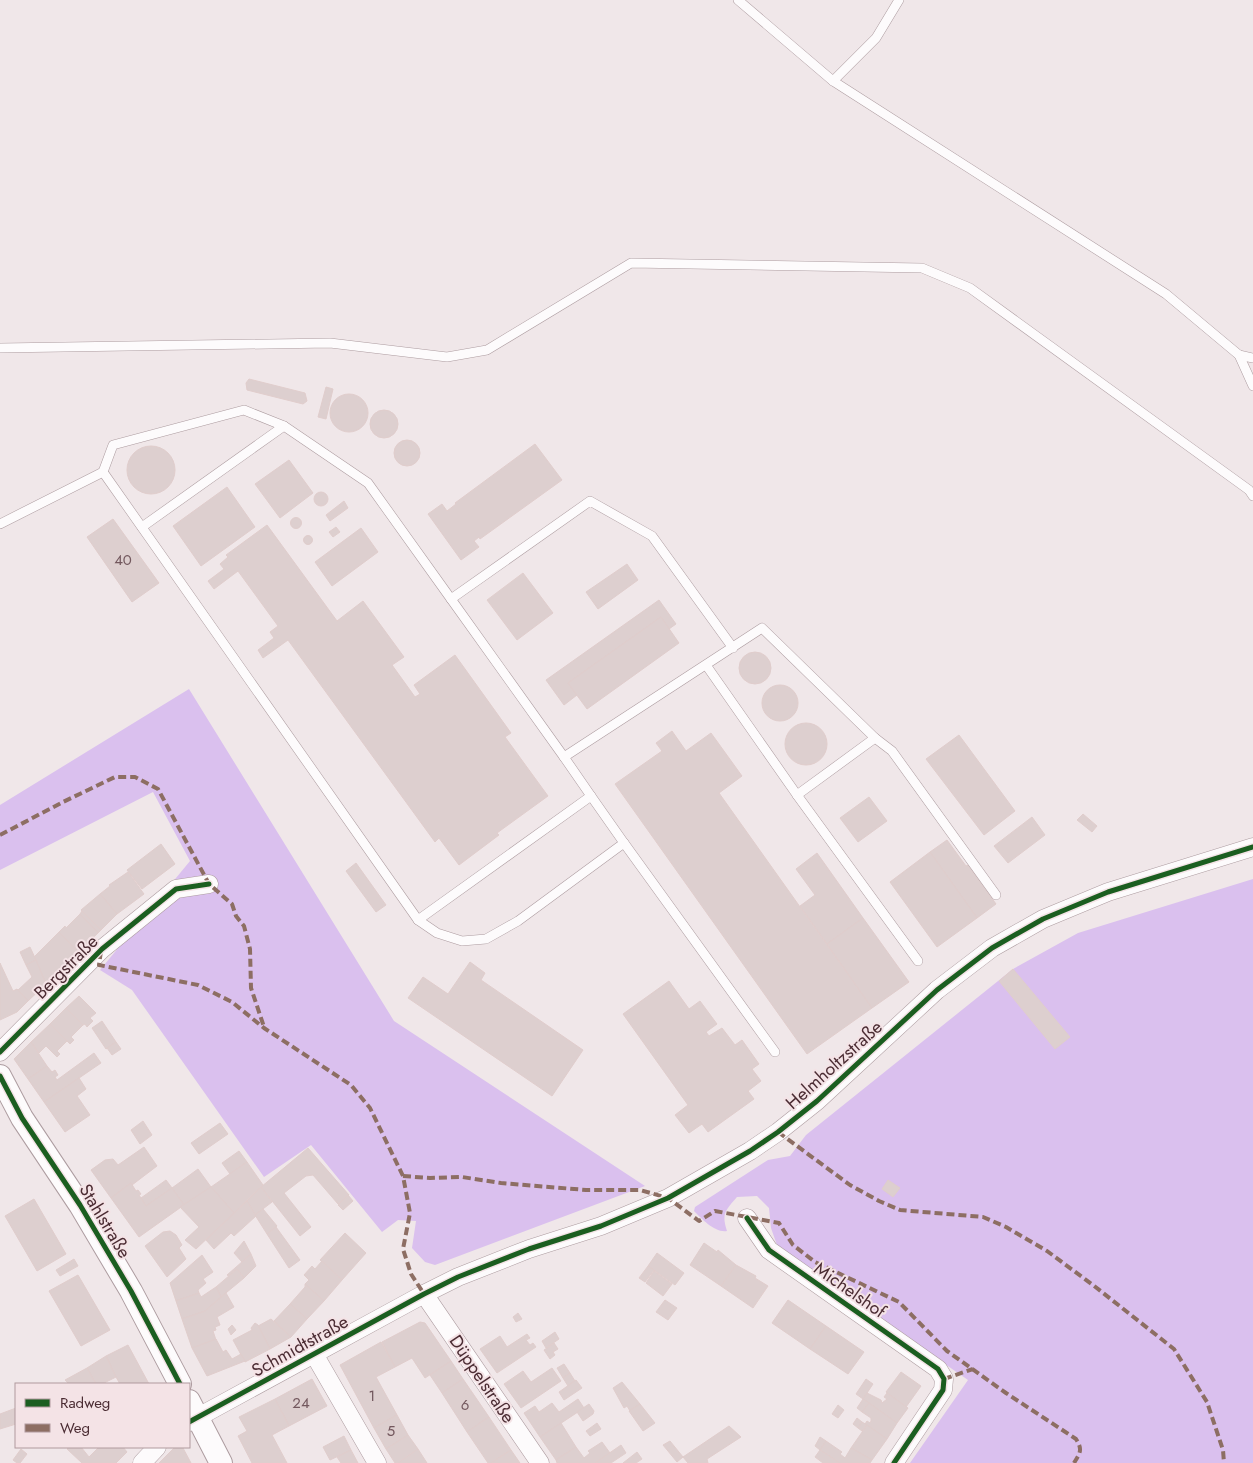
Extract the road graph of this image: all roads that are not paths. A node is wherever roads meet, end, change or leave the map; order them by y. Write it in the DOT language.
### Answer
graph roads {
  1 [pos="738,0"];
  2 [pos="899,0"];
  3 [pos="833,81"];
  4 [pos="0,348"];
  5 [pos="1239,355"];
  6 [pos="1253,358"];
  7 [pos="1253,386"];
  8 [pos="284,426"];
  9 [pos="103,472"];
  10 [pos="1252,489"];
  11 [pos="0,524"];
  12 [pos="142,528"];
  13 [pos="451,599"];
  14 [pos="733,648"];
  15 [pos="706,665"];
  16 [pos="875,738"];
  17 [pos="564,758"];
  18 [pos="797,795"];
  19 [pos="591,796"];
  20 [pos="624,843"];
  21 [pos="1253,847"];
  22 [pos="209,884"];
  23 [pos="996,895"];
  24 [pos="418,920"];
  25 [pos="918,961"];
  26 [pos="0,1052"];
  27 [pos="775,1052"];
  28 [pos="0,1076"];
  29 [pos="747,1218"];
  30 [pos="424,1294"];
  31 [pos="314,1354"];
  32 [pos="179,1383"];
  33 [pos="192,1413"];
  34 [pos="155,1448"];
  35 [pos="142,1463"];
  36 [pos="222,1463"];
  37 [pos="377,1463"];
  38 [pos="540,1463"];
  39 [pos="894,1463"];
  1 -- 3 [label="lane"];
  2 -- 3 [label="lane"];
  3 -- 5 [label="lane"];
  4 -- 10 [label="lane"];
  5 -- 6 [label="lane"];
  5 -- 7 [label="lane"];
  8 -- 9 [label="lane"];
  8 -- 12 [label="lane"];
  8 -- 13 [label="lane"];
  9 -- 11 [label="lane"];
  9 -- 12 [label="lane"];
  12 -- 24 [label="lane"];
  13 -- 14 [label="lane"];
  13 -- 17 [label="lane"];
  14 -- 15 [label="lane"];
  14 -- 16 [label="lane"];
  15 -- 17 [label="lane"];
  15 -- 18 [label="lane"];
  16 -- 18 [label="lane"];
  16 -- 23 [label="lane"];
  17 -- 19 [label="lane"];
  18 -- 25 [label="lane"];
  19 -- 20 [label="lane"];
  19 -- 24 [label="lane"];
  20 -- 24 [label="lane"];
  20 -- 27 [label="lane"];
  21 -- 30 [label="street, Helmholtzstraße"];
  22 -- 26 [label="street, Bergstraße"];
  28 -- 32 [label="street, Stahlstraße"];
  29 -- 39 [label="street, Michelshof"];
  30 -- 31 [label="street, Schmidtstraße"];
  30 -- 38 [label="street, Düppelstraße"];
  31 -- 33 [label="street, Schmidtstraße"];
  31 -- 37 [label="street"];
  33 -- 36 [label="street"];
  34 -- 35 [label="street"];
}
